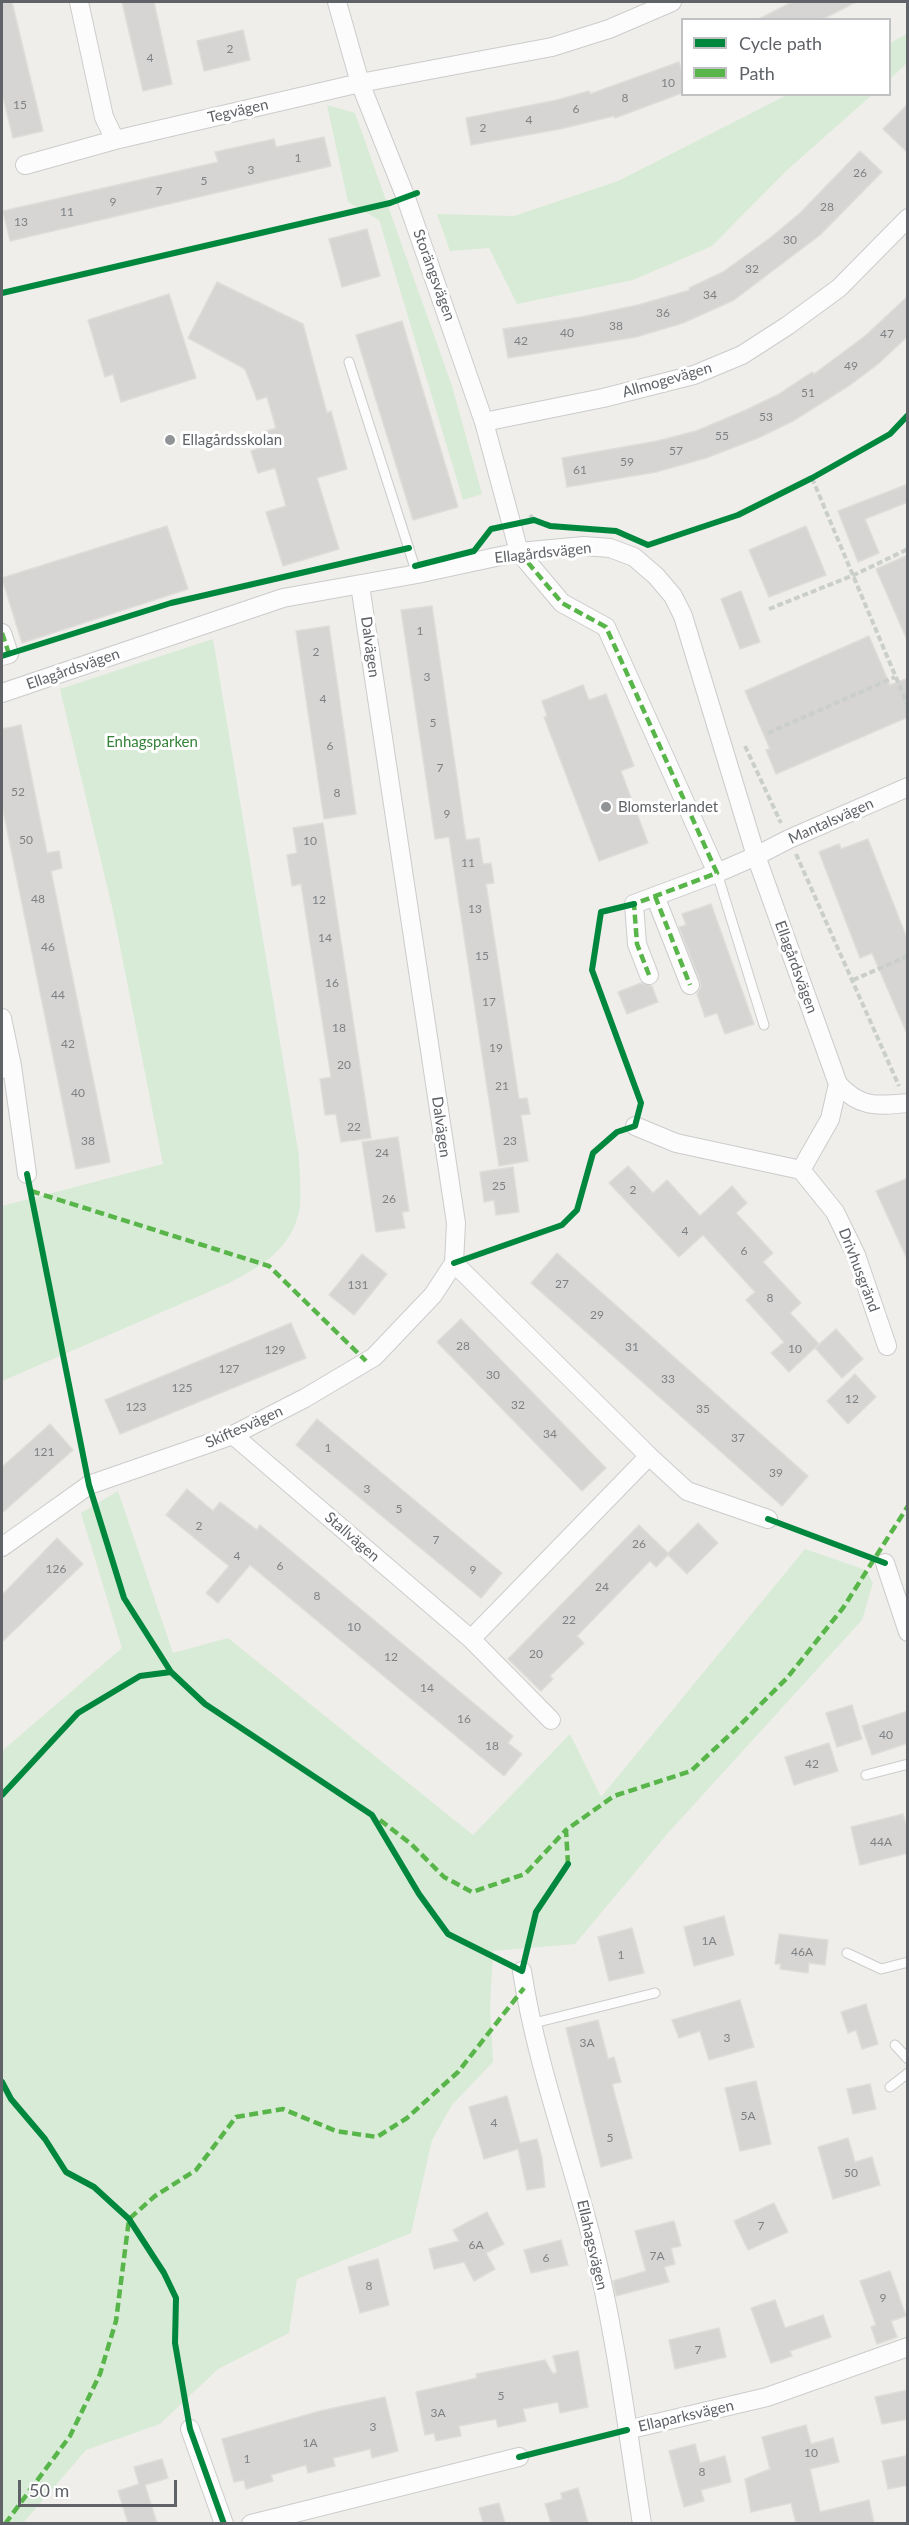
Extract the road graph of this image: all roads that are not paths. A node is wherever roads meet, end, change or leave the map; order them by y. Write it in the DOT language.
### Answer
graph roads {
  1 [pos="78,2"];
  2 [pos="337,2"];
  3 [pos="672,2"];
  4 [pos="360,83"];
  5 [pos="115,140"];
  6 [pos="25,165"];
  7 [pos="908,218"];
  8 [pos="349,362"];
  9 [pos="484,422"];
  10 [pos="519,552"];
  11 [pos="417,574"];
  12 [pos="360,585"];
  13 [pos="2,633"];
  14 [pos="2,656"];
  15 [pos="2,693"];
  16 [pos="908,787"];
  17 [pos="756,856"];
  18 [pos="717,873"];
  19 [pos="655,896"];
  20 [pos="649,975"];
  21 [pos="690,985"];
  22 [pos="2,1018"];
  23 [pos="764,1025"];
  24 [pos="7,1067"];
  25 [pos="838,1084"];
  26 [pos="908,1103"];
  27 [pos="635,1126"];
  28 [pos="801,1170"];
  29 [pos="27,1174"];
  30 [pos="454,1263"];
  31 [pos="886,1346"];
  32 [pos="233,1435"];
  33 [pos="649,1456"];
  34 [pos="768,1519"];
  35 [pos="2,1546"];
  36 [pos="885,1563"];
  37 [pos="908,1632"];
  38 [pos="471,1639"];
  39 [pos="551,1720"];
  40 [pos="908,1764"];
  41 [pos="866,1775"];
  42 [pos="847,1953"];
  43 [pos="908,1962"];
  44 [pos="522,1971"];
  45 [pos="655,1993"];
  46 [pos="530,2024"];
  47 [pos="895,2045"];
  48 [pos="908,2059"];
  49 [pos="908,2073"];
  50 [pos="890,2087"];
  51 [pos="908,2346"];
  52 [pos="190,2428"];
  53 [pos="627,2430"];
  54 [pos="519,2457"];
  55 [pos="224,2523"];
  56 [pos="251,2523"];
  57 [pos="642,2523"];
  1 -- 5 [label="street"];
  2 -- 4 [label="street, Storängsvägen"];
  3 -- 4 [label="street"];
  4 -- 5 [label="street, Tegvägen"];
  4 -- 9 [label="street, Storängsvägen"];
  5 -- 6 [label="street, Tegvägen"];
  7 -- 9 [label="street, Allmogevägen"];
  8 -- 11 [label="lane"];
  9 -- 10 [label="street, Storängsvägen"];
  10 -- 11 [label="street, Ellagårdsvägen"];
  10 -- 17 [label="street, Ellagårdsvägen"];
  10 -- 18 [label="street"];
  11 -- 12 [label="street, Ellagårdsvägen"];
  12 -- 15 [label="street, Ellagårdsvägen"];
  12 -- 30 [label="street, Dalvägen"];
  13 -- 14 [label="street"];
  16 -- 17 [label="street, Mantalsvägen"];
  17 -- 18 [label="street, Mantalsvägen"];
  17 -- 25 [label="street, Ellagårdsvägen"];
  18 -- 19 [label="street, Mantalsvägen"];
  18 -- 23 [label="lane"];
  19 -- 20 [label="street, Mantalsvägen"];
  19 -- 21 [label="street"];
  22 -- 24 [label="street"];
  24 -- 29 [label="street"];
  25 -- 26 [label="street"];
  25 -- 28 [label="street"];
  27 -- 28 [label="street"];
  28 -- 31 [label="street, Drivhusgränd"];
  30 -- 32 [label="street, Skiftesvägen"];
  30 -- 33 [label="street"];
  32 -- 35 [label="street, Skiftesvägen"];
  32 -- 38 [label="street, Stallvägen"];
  33 -- 34 [label="street"];
  33 -- 38 [label="street"];
  36 -- 37 [label="street"];
  38 -- 39 [label="street, Stallvägen"];
  40 -- 41 [label="lane"];
  42 -- 43 [label="lane"];
  44 -- 46 [label="street, Ellahagsvägen"];
  45 -- 46 [label="lane"];
  46 -- 53 [label="street, Ellahagsvägen"];
  47 -- 48 [label="lane"];
  49 -- 50 [label="lane"];
  51 -- 53 [label="street, Ellaparksvägen"];
  52 -- 55 [label="street"];
  53 -- 57 [label="street, Ellahagsvägen"];
  54 -- 56 [label="street"];
}
